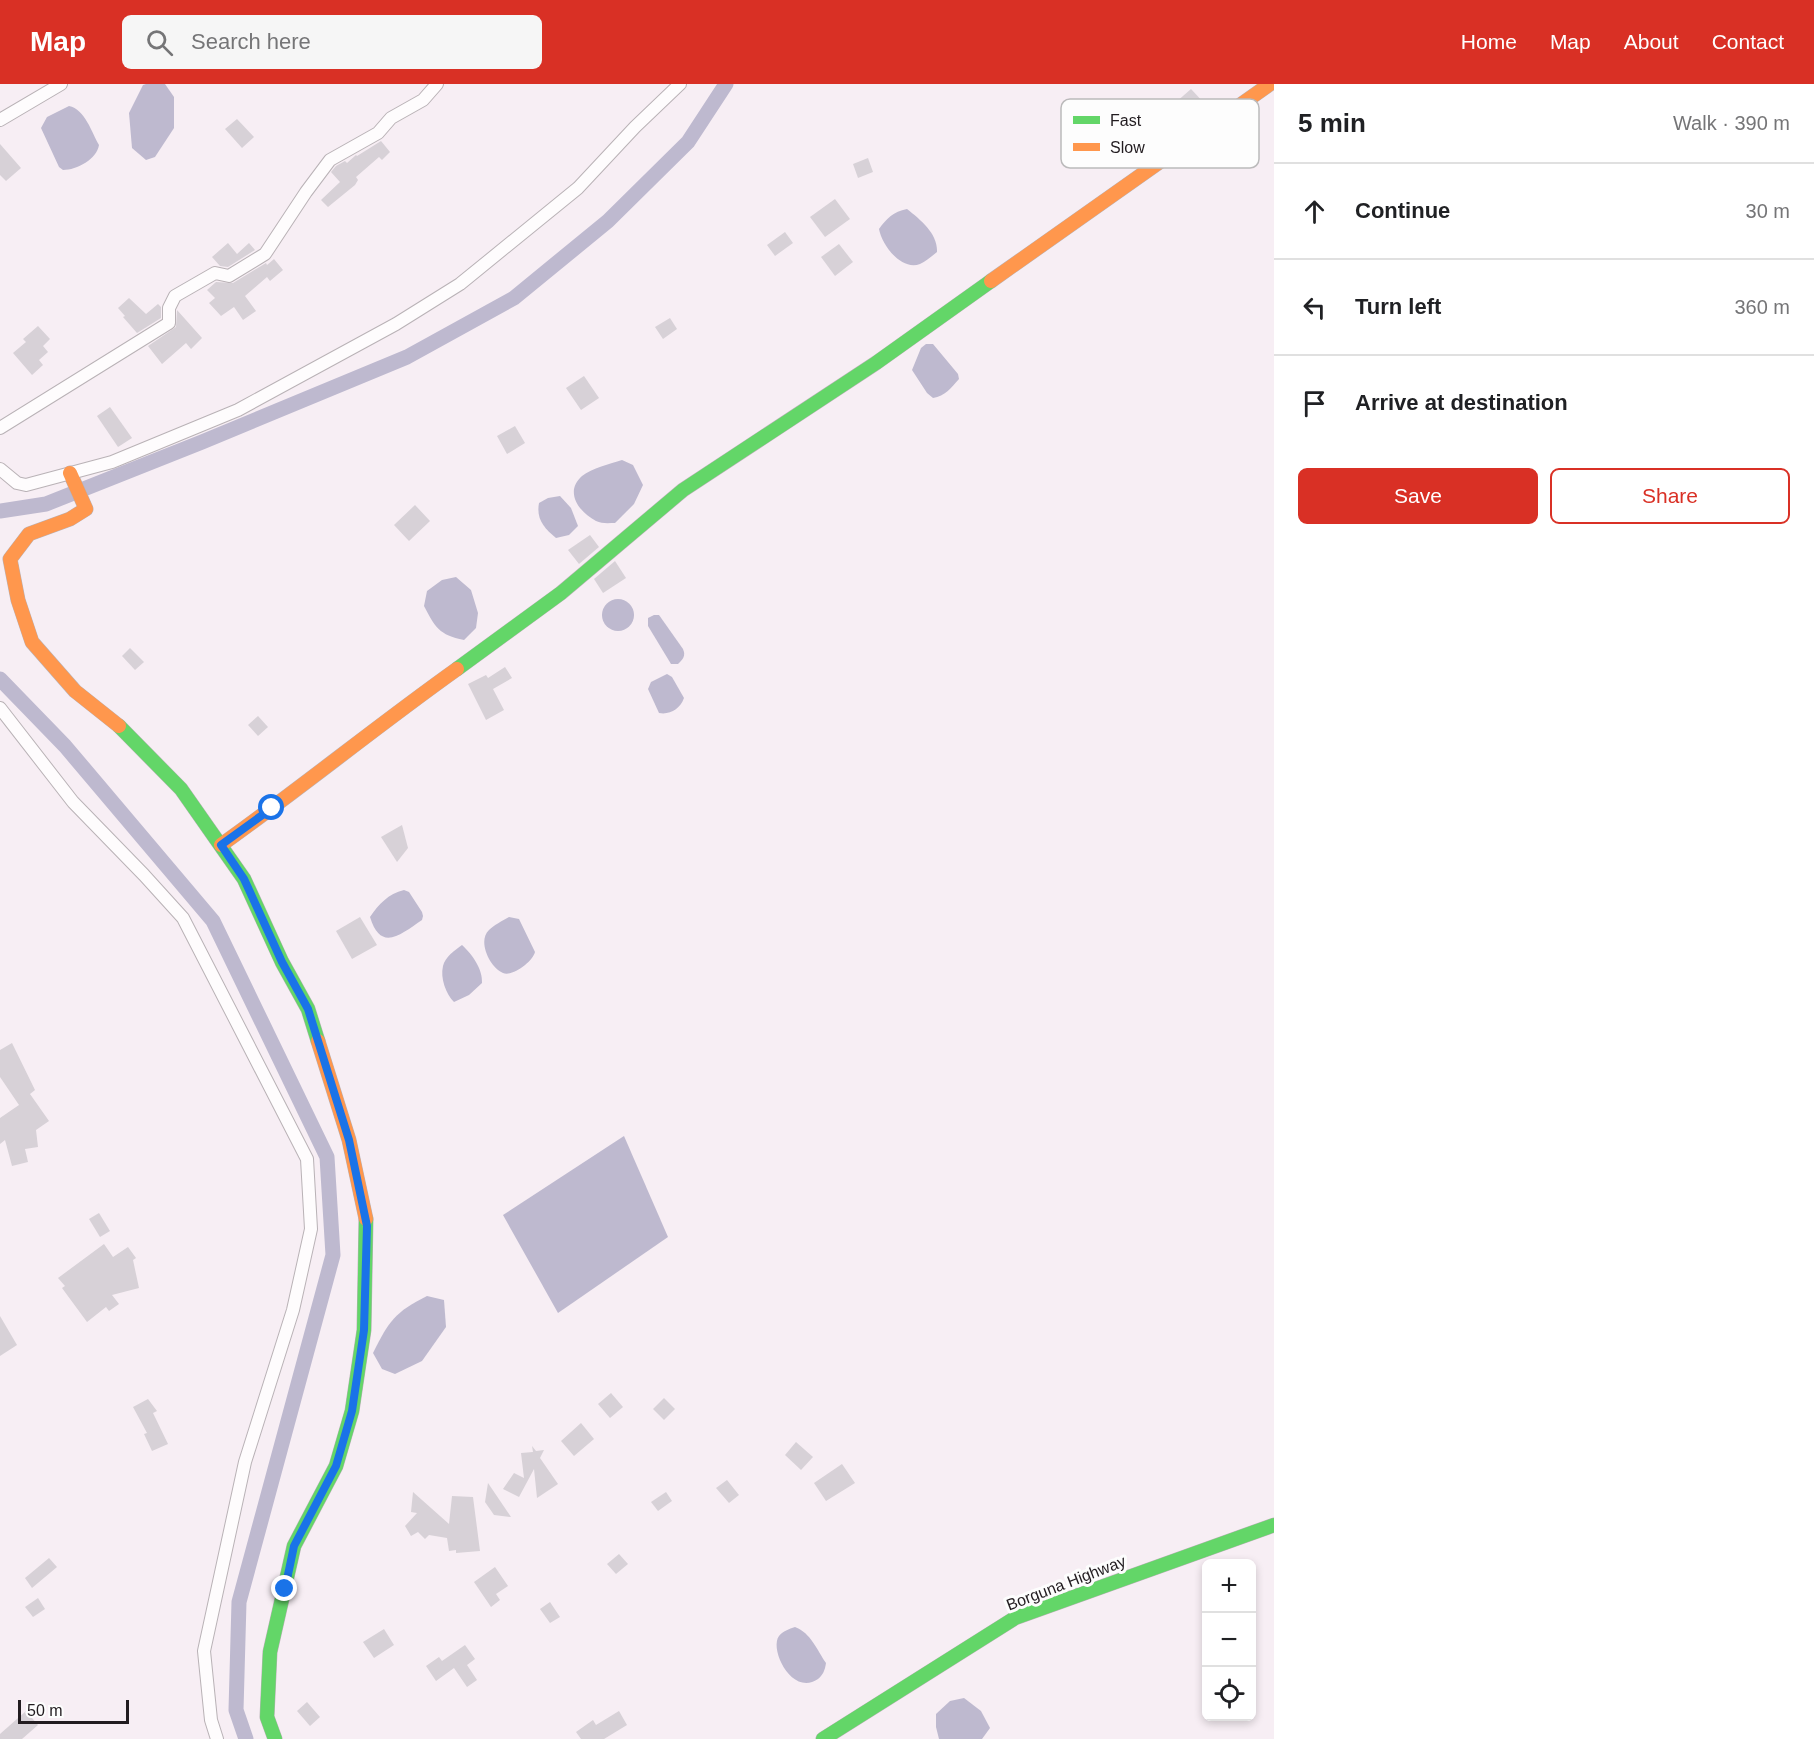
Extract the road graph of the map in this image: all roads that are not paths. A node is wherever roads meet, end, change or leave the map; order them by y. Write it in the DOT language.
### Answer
graph roads {
  1 [pos="61,84"];
  2 [pos="437,84"];
  3 [pos="680,84"];
  4 [pos="1270,84"];
  5 [pos="1249,99"];
  6 [pos="0,120"];
  7 [pos="1151,168"];
  8 [pos="0,428"];
  9 [pos="0,469"];
  10 [pos="70,473"];
  11 [pos="0,708"];
  12 [pos="221,845"];
  13 [pos="1274,1525"];
  14 [pos="217,1739"];
  15 [pos="275,1739"];
  16 [pos="823,1739"];
  1 -- 6 [label="street"];
  2 -- 8 [label="street"];
  3 -- 10 [label="street"];
  4 -- 5 [label="street"];
  7 -- 12 [label="street"];
  9 -- 10 [label="street"];
  10 -- 12 [label="street"];
  11 -- 14 [label="street"];
  12 -- 15 [label="street"];
  13 -- 16 [label="street, Borguna Highway"];
}
